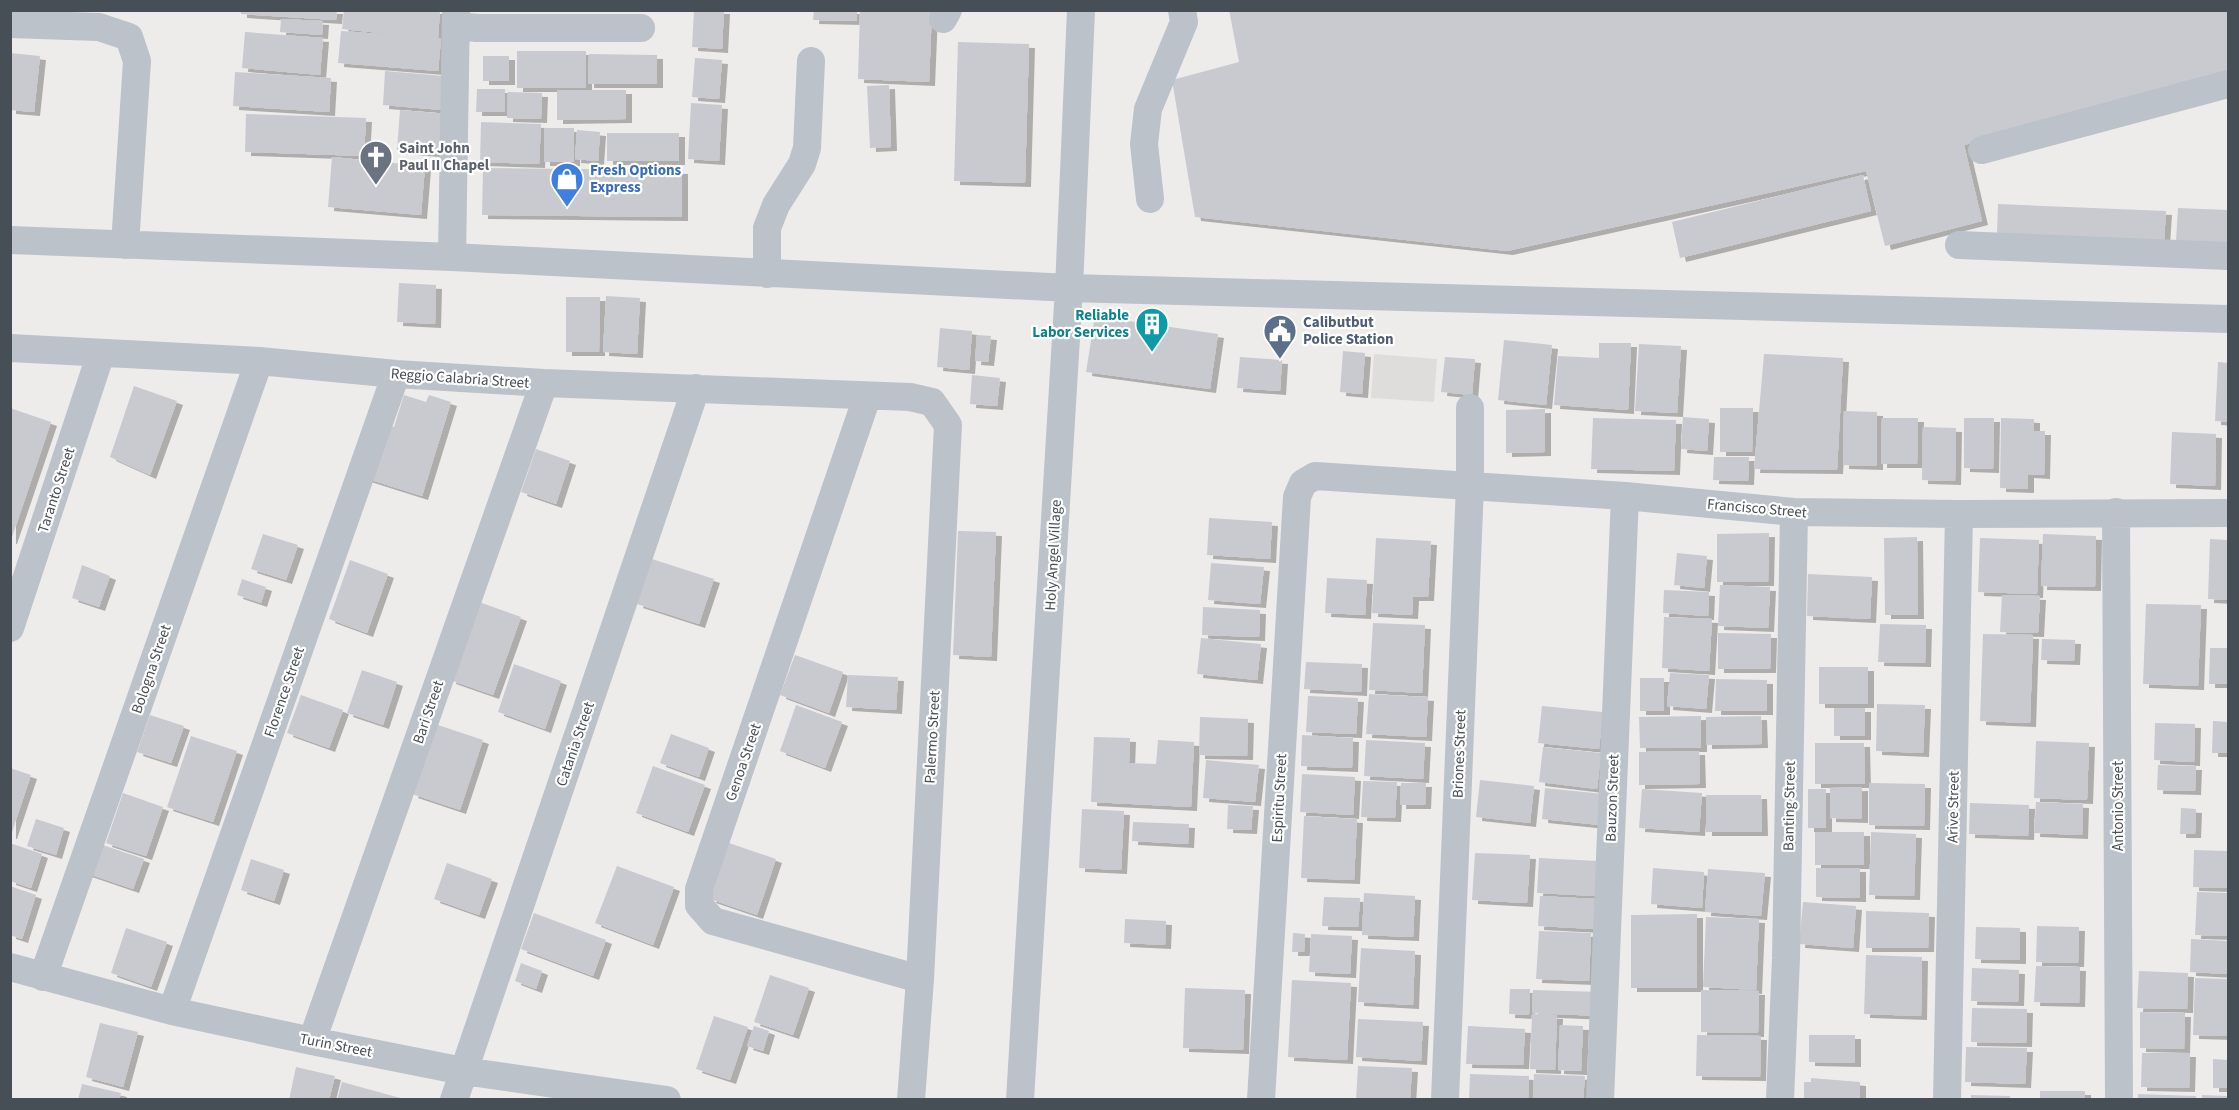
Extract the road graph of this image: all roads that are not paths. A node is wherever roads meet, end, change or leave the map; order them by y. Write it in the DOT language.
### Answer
graph roads {
  1 [pos="1081,10"];
  2 [pos="1182,10"];
  3 [pos="457,18"];
  4 [pos="10,24"];
  5 [pos="641,28"];
  6 [pos="811,61"];
  7 [pos="2229,84"];
  8 [pos="1982,150"];
  9 [pos="1150,200"];
  10 [pos="10,240"];
  11 [pos="124,245"];
  12 [pos="1959,245"];
  13 [pos="2229,256"];
  14 [pos="452,257"];
  15 [pos="767,274"];
  16 [pos="1069,288"];
  17 [pos="2229,319"];
  18 [pos="10,348"];
  19 [pos="101,353"];
  20 [pos="259,361"];
  21 [pos="396,374"];
  22 [pos="544,383"];
  23 [pos="696,388"];
  24 [pos="867,397"];
  25 [pos="909,397"];
  26 [pos="1470,408"];
  27 [pos="1470,485"];
  28 [pos="1624,496"];
  29 [pos="1297,497"];
  30 [pos="1794,512"];
  31 [pos="2116,512"];
  32 [pos="2229,513"];
  33 [pos="1959,514"];
  34 [pos="10,628"];
  35 [pos="10,967"];
  36 [pos="43,977"];
  37 [pos="920,979"];
  38 [pos="172,1011"];
  39 [pos="312,1041"];
  40 [pos="463,1071"];
  41 [pos="454,1100"];
  42 [pos="667,1100"];
  43 [pos="911,1100"];
  44 [pos="1020,1100"];
  45 [pos="1261,1100"];
  46 [pos="1445,1100"];
  47 [pos="1600,1100"];
  48 [pos="1780,1100"];
  49 [pos="1947,1100"];
  50 [pos="2119,1100"];
  1 -- 16 [label="street, Holy Angel Village"];
  2 -- 9 [label="street"];
  3 -- 5 [label="street"];
  3 -- 14 [label="street"];
  4 -- 11 [label="street"];
  6 -- 15 [label="street"];
  7 -- 8 [label="street"];
  10 -- 11 [label="street"];
  11 -- 14 [label="street"];
  12 -- 13 [label="street"];
  14 -- 15 [label="street"];
  15 -- 16 [label="street"];
  16 -- 17 [label="street"];
  16 -- 44 [label="street, Holy Angel Village"];
  18 -- 19 [label="street, Reggio Calabria Street"];
  19 -- 20 [label="street, Reggio Calabria Street"];
  19 -- 34 [label="street, Taranto Street"];
  20 -- 21 [label="street, Reggio Calabria Street"];
  20 -- 36 [label="street, Bologna Street"];
  21 -- 22 [label="street, Reggio Calabria Street"];
  21 -- 38 [label="street, Florence Street"];
  22 -- 23 [label="street, Reggio Calabria Street"];
  22 -- 39 [label="street, Bari Street"];
  23 -- 24 [label="street, Reggio Calabria Street"];
  23 -- 40 [label="street, Catania Street"];
  24 -- 25 [label="street, Reggio Calabria Street"];
  24 -- 37 [label="street, Genoa Street"];
  25 -- 37 [label="street, Palermo Street"];
  26 -- 27 [label="street, Briones Street"];
  27 -- 28 [label="street, Francisco Street"];
  27 -- 29 [label="street, Francisco Street"];
  27 -- 46 [label="street, Briones Street"];
  28 -- 30 [label="street, Francisco Street"];
  28 -- 47 [label="street, Bauzon Street"];
  29 -- 45 [label="street, Espiritu Street"];
  30 -- 33 [label="street, Francisco Street"];
  30 -- 48 [label="street, Banting Street"];
  31 -- 32 [label="street, Francisco Street"];
  31 -- 33 [label="street, Francisco Street"];
  31 -- 50 [label="street, Antonio Street"];
  33 -- 49 [label="street, Arive Street"];
  35 -- 36 [label="street, Turin Street"];
  36 -- 38 [label="street, Turin Street"];
  37 -- 43 [label="street, Palermo Street"];
  38 -- 39 [label="street, Turin Street"];
  39 -- 40 [label="street, Turin Street"];
  40 -- 41 [label="street, Catania Street"];
  40 -- 42 [label="street, Turin Street"];
}
